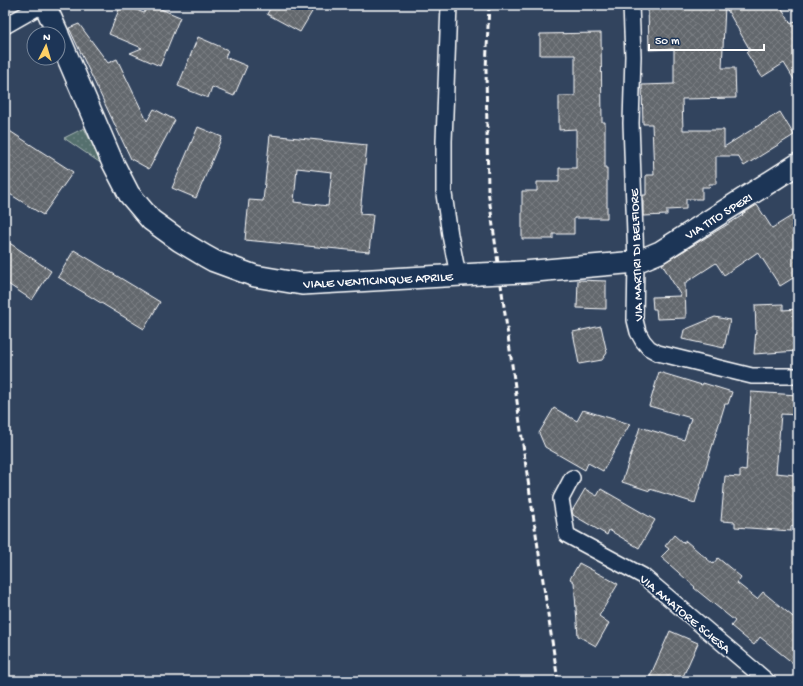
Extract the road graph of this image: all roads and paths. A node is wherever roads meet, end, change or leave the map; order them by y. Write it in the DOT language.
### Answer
graph roads {
  1 [pos="44,5"];
  2 [pos="449,5"];
  3 [pos="631,5"];
  4 [pos="5,26"];
  5 [pos="54,26"];
  6 [pos="66,53"];
  7 [pos="798,164"];
  8 [pos="636,262"];
  9 [pos="458,275"];
  10 [pos="798,376"];
  11 [pos="572,478"];
  12 [pos="767,681"];
  1 -- 4 [label="street"];
  1 -- 5 [label="street, VIALE VENTICINQUE APRILE"];
  2 -- 9 [label="street"];
  3 -- 8 [label="street, VIA MARTIRI DI BELFIORE"];
  6 -- 9 [label="street, VIALE VENTICINQUE APRILE"];
  7 -- 8 [label="street, VIA TITO SPERI"];
  8 -- 9 [label="street, VIALE VENTICINQUE APRILE, bridge"];
  8 -- 10 [label="street, VIA MARTIRI DI BELFIORE"];
  11 -- 12 [label="street, VIA AMATORE SCIESA"];
}
